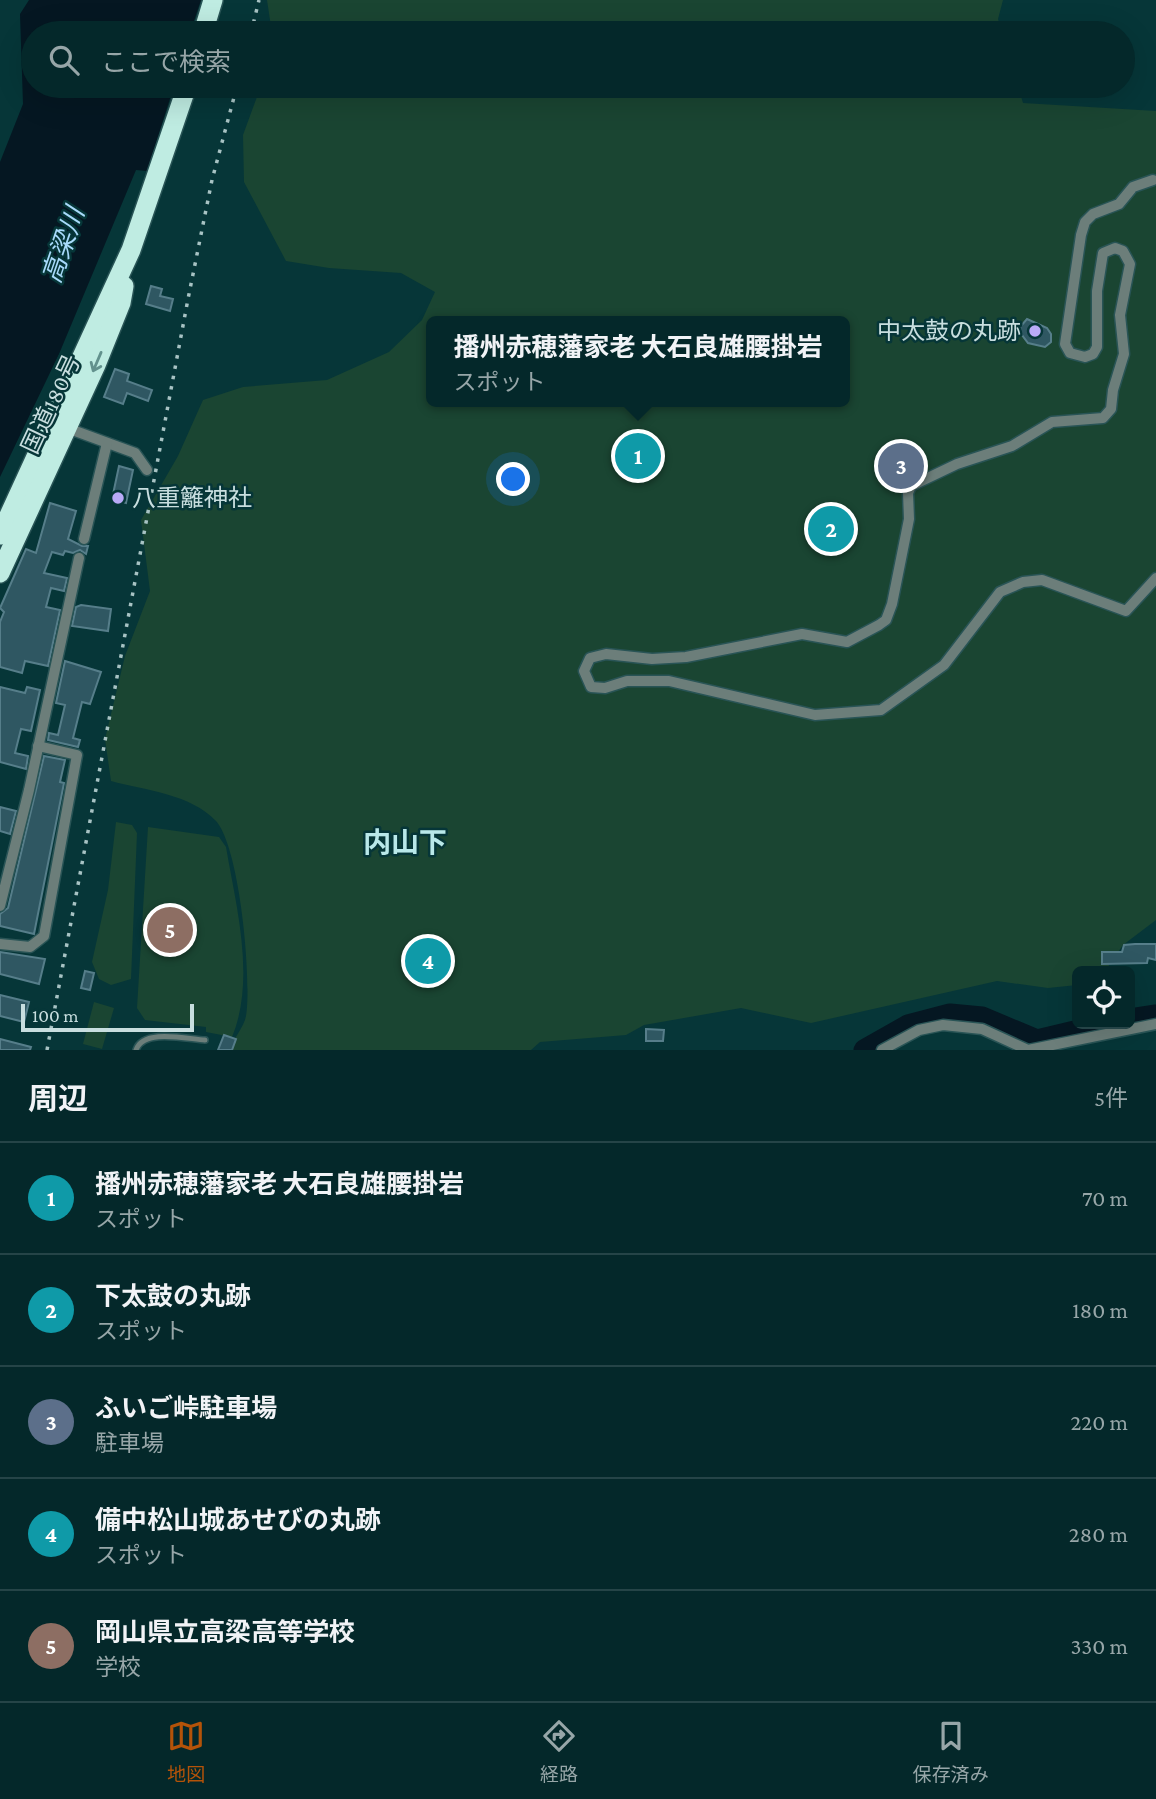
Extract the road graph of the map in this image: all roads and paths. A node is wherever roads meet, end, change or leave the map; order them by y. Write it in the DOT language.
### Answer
graph roads {
  1 [pos="213,0"];
  2 [pos="207,21"];
  3 [pos="183,98"];
  4 [pos="1153,180"];
  5 [pos="131,250"];
  6 [pos="66,428"];
  7 [pos="107,443"];
  8 [pos="147,470"];
  9 [pos="0,535"];
  10 [pos="83,540"];
  11 [pos="79,558"];
  12 [pos="0,573"];
  13 [pos="1156,578"];
  14 [pos="38,746"];
  15 [pos="0,906"];
  16 [pos="0,944"];
  17 [pos="1156,1024"];
  18 [pos="205,1040"];
  19 [pos="136,1050"];
  20 [pos="882,1050"];
  1 -- 2 [label="highway"];
  3 -- 5 [label="highway, 国道180号"];
  4 -- 13 [label="street"];
  5 -- 6 [label="highway, 国道180号, one-way"];
  5 -- 9 [label="highway, 国道180号"];
  6 -- 7 [label="street"];
  6 -- 12 [label="highway, 国道180号"];
  7 -- 8 [label="street"];
  7 -- 10 [label="street"];
  11 -- 14 [label="street"];
  14 -- 15 [label="street"];
  14 -- 16 [label="street"];
  17 -- 20 [label="street"];
  18 -- 19 [label="lane"];
}
